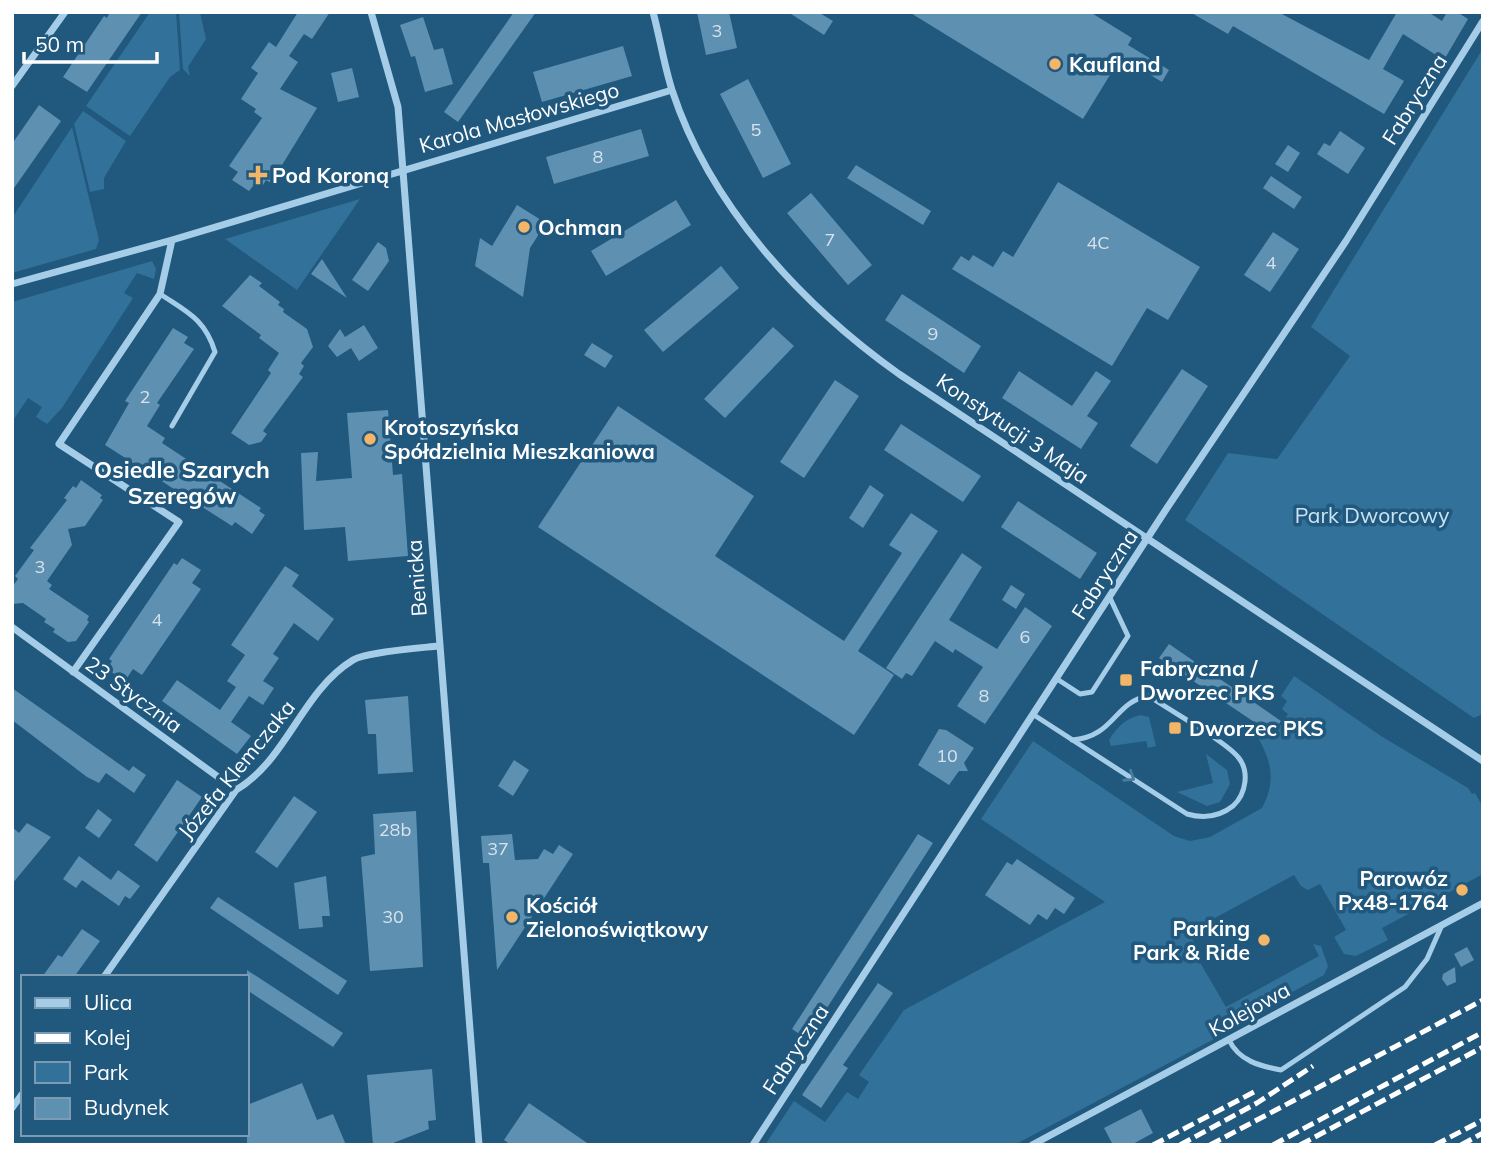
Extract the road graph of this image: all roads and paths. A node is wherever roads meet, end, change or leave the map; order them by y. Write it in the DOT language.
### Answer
graph roads {
  1 [pos="65,12"];
  2 [pos="371,12"];
  3 [pos="653,12"];
  4 [pos="1483,21"];
  5 [pos="12,86"];
  6 [pos="672,90"];
  7 [pos="402,170"];
  8 [pos="172,240"];
  9 [pos="12,284"];
  10 [pos="160,294"];
  11 [pos="172,426"];
  12 [pos="1148,539"];
  13 [pos="1110,598"];
  14 [pos="12,627"];
  15 [pos="438,646"];
  16 [pos="74,672"];
  17 [pos="1057,680"];
  18 [pos="1034,715"];
  19 [pos="1072,740"];
  20 [pos="1483,761"];
  21 [pos="236,790"];
  22 [pos="1483,902"];
  23 [pos="1442,925"];
  24 [pos="105,975"];
  25 [pos="1229,1040"];
  26 [pos="479,1145"];
  27 [pos="753,1145"];
  28 [pos="1032,1145"];
  1 -- 5 [label="street"];
  2 -- 7 [label="street, Benicka"];
  3 -- 6 [label="street, Konstytucji 3 Maja"];
  4 -- 12 [label="street, Fabryczna"];
  6 -- 7 [label="street, Karola Masłowskiego"];
  6 -- 12 [label="street, Konstytucji 3 Maja"];
  7 -- 8 [label="street, Karola Masłowskiego"];
  7 -- 15 [label="street, Benicka"];
  8 -- 9 [label="street, Karola Masłowskiego"];
  8 -- 10 [label="street"];
  10 -- 11 [label="lane"];
  10 -- 16 [label="street"];
  12 -- 13 [label="street, Fabryczna"];
  12 -- 20 [label="street, Konstytucji 3 Maja"];
  13 -- 17 [label="street, Fabryczna"];
  13 -- 17 [label="lane"];
  14 -- 16 [label="street, 23 Stycznia"];
  15 -- 21 [label="street, Józefa Klemczaka"];
  15 -- 26 [label="street, Benicka"];
  16 -- 21 [label="street, 23 Stycznia"];
  17 -- 18 [label="street, Fabryczna"];
  18 -- 19 [label="lane"];
  18 -- 27 [label="street, Fabryczna"];
  19 -- 19 [label="lane, one-way"];
  21 -- 24 [label="street, Józefa Klemczaka"];
  22 -- 23 [label="street, Kolejowa"];
  23 -- 25 [label="street, Kolejowa"];
  23 -- 25 [label="lane"];
  25 -- 28 [label="street, Kolejowa"];
}
